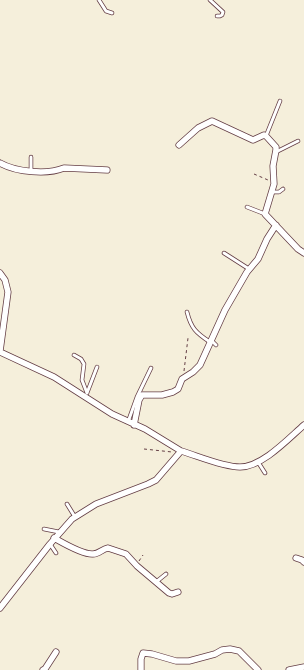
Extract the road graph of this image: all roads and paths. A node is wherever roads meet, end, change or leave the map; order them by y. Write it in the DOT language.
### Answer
graph roads {
  1 [pos="99,0"];
  2 [pos="210,0"];
  3 [pos="112,13"];
  4 [pos="217,16"];
  5 [pos="280,101"];
  6 [pos="266,136"];
  7 [pos="298,141"];
  8 [pos="179,145"];
  9 [pos="276,152"];
  10 [pos="31,157"];
  11 [pos="0,163"];
  12 [pos="107,170"];
  13 [pos="31,171"];
  14 [pos="254,174"];
  15 [pos="274,182"];
  16 [pos="283,189"];
  17 [pos="272,192"];
  18 [pos="247,207"];
  19 [pos="265,214"];
  20 [pos="276,226"];
  21 [pos="224,253"];
  22 [pos="304,253"];
  23 [pos="249,269"];
  24 [pos="0,273"];
  25 [pos="187,312"];
  26 [pos="188,338"];
  27 [pos="211,341"];
  28 [pos="216,345"];
  29 [pos="0,350"];
  30 [pos="74,355"];
  31 [pos="97,367"];
  32 [pos="151,368"];
  33 [pos="180,382"];
  34 [pos="86,395"];
  35 [pos="128,422"];
  36 [pos="134,425"];
  37 [pos="304,425"];
  38 [pos="144,449"];
  39 [pos="180,452"];
  40 [pos="258,462"];
  41 [pos="265,473"];
  42 [pos="67,504"];
  43 [pos="75,517"];
  44 [pos="44,529"];
  45 [pos="59,532"];
  46 [pos="54,538"];
  47 [pos="50,544"];
  48 [pos="56,553"];
  49 [pos="143,555"];
  50 [pos="296,558"];
  51 [pos="304,562"];
  52 [pos="136,565"];
  53 [pos="166,574"];
  54 [pos="156,582"];
  55 [pos="178,592"];
  56 [pos="0,608"];
  57 [pos="56,652"];
  58 [pos="304,667"];
  59 [pos="43,670"];
  60 [pos="141,670"];
  61 [pos="258,670"];
  62 [pos="289,670"];
  1 -- 3 [label="lane"];
  2 -- 4 [label="lane"];
  5 -- 6 [label="lane"];
  6 -- 8 [label="street"];
  6 -- 9 [label="street"];
  7 -- 9 [label="lane"];
  9 -- 15 [label="street"];
  10 -- 13 [label="lane"];
  11 -- 13 [label="street"];
  12 -- 13 [label="street"];
  14 -- 15 [label="path"];
  15 -- 17 [label="street"];
  16 -- 17 [label="lane"];
  17 -- 19 [label="street"];
  18 -- 19 [label="lane"];
  19 -- 20 [label="street"];
  20 -- 22 [label="street"];
  20 -- 23 [label="street"];
  21 -- 23 [label="lane"];
  23 -- 27 [label="street"];
  24 -- 29 [label="street"];
  25 -- 27 [label="lane"];
  26 -- 33 [label="path"];
  27 -- 28 [label="lane"];
  27 -- 33 [label="street"];
  29 -- 34 [label="street"];
  30 -- 34 [label="lane"];
  31 -- 34 [label="lane"];
  32 -- 35 [label="lane"];
  33 -- 36 [label="street"];
  34 -- 35 [label="street"];
  35 -- 36 [label="street"];
  36 -- 39 [label="street"];
  37 -- 40 [label="street"];
  38 -- 39 [label="path"];
  39 -- 40 [label="street"];
  39 -- 43 [label="street"];
  40 -- 41 [label="lane"];
  42 -- 43 [label="lane"];
  43 -- 45 [label="street"];
  44 -- 45 [label="lane"];
  45 -- 46 [label="street"];
  46 -- 47 [label="street"];
  46 -- 52 [label="street"];
  47 -- 48 [label="lane"];
  47 -- 56 [label="street"];
  49 -- 52 [label="path"];
  50 -- 51 [label="street"];
  52 -- 54 [label="street"];
  53 -- 54 [label="lane"];
  54 -- 55 [label="street"];
  57 -- 59 [label="street"];
  58 -- 62 [label="street"];
  60 -- 61 [label="street"];
}
